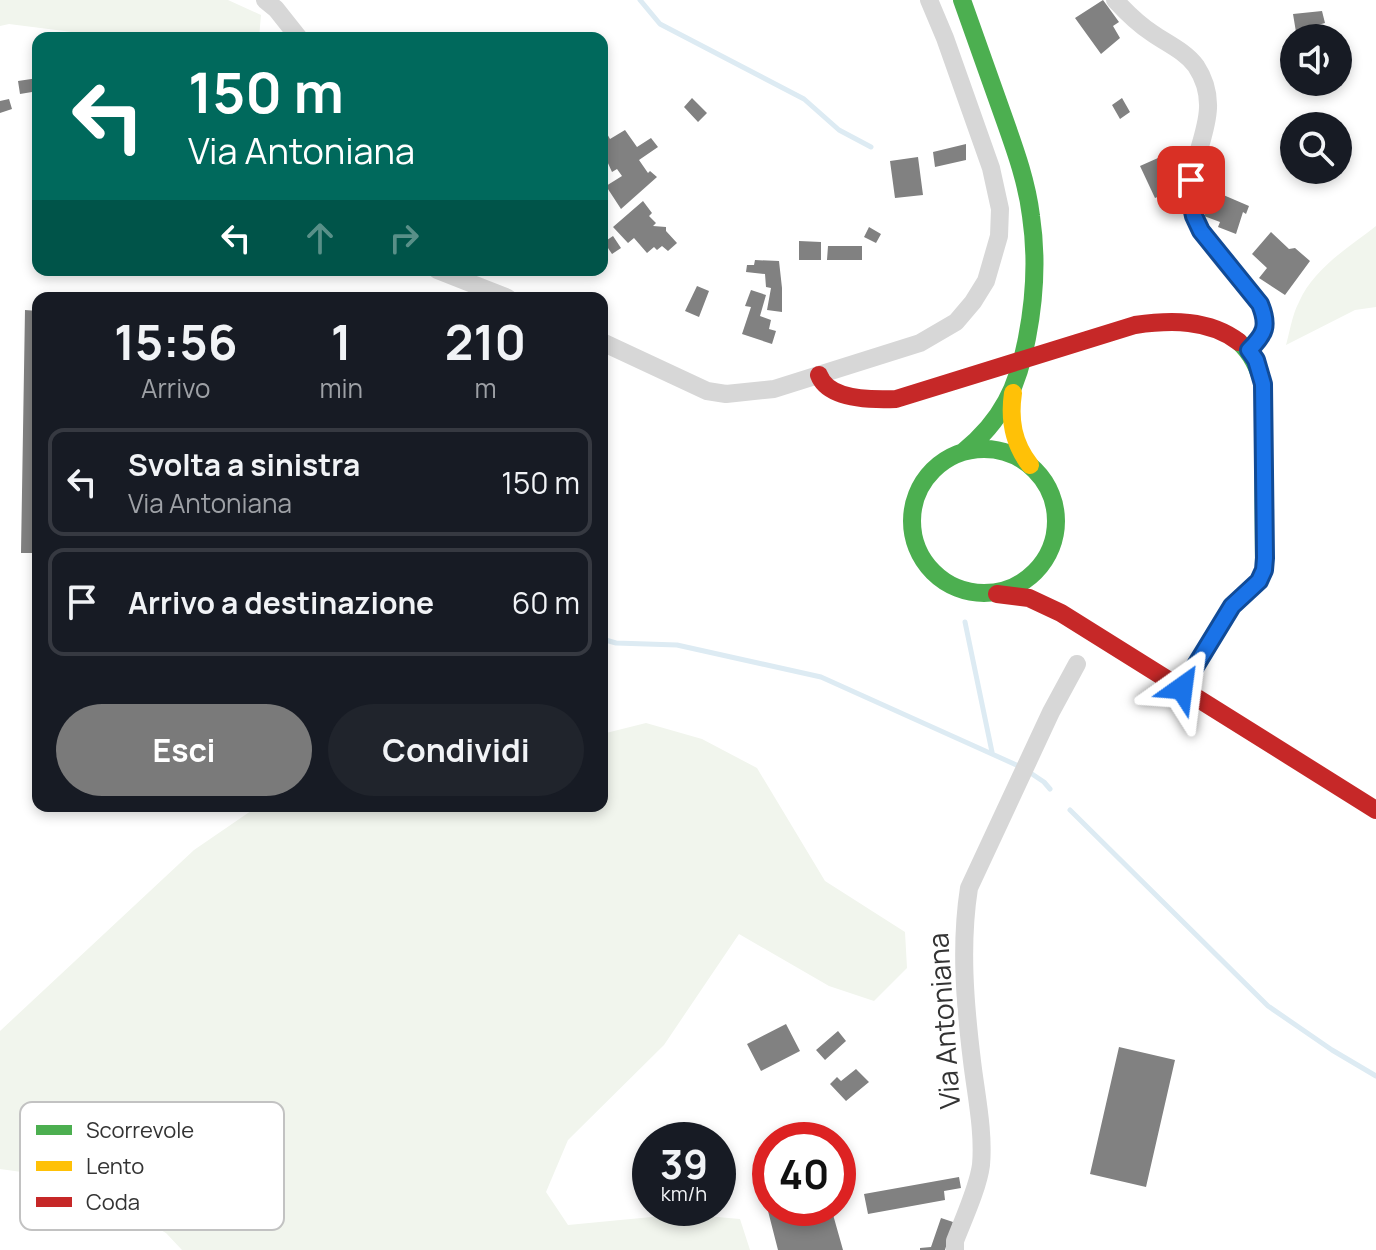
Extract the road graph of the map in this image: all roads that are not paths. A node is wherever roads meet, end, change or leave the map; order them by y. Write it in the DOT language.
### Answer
graph roads {
  1 [pos="265,0"];
  2 [pos="929,0"];
  3 [pos="962,0"];
  4 [pos="1115,0"];
  5 [pos="294,32"];
  6 [pos="452,276"];
  7 [pos="493,292"];
  8 [pos="608,345"];
  9 [pos="1249,350"];
  10 [pos="819,375"];
  11 [pos="1016,381"];
  12 [pos="963,452"];
  13 [pos="1030,465"];
  14 [pos="1044,560"];
  15 [pos="987,593"];
  16 [pos="1061,613"];
  17 [pos="1077,664"];
  18 [pos="1182,688"];
  19 [pos="1376,810"];
  20 [pos="955,1250"];
  1 -- 5 [label="street"];
  2 -- 10 [label="street"];
  3 -- 11 [label="street"];
  4 -- 9 [label="street"];
  6 -- 7 [label="street"];
  8 -- 10 [label="street"];
  9 -- 10 [label="street"];
  9 -- 18 [label="street"];
  11 -- 12 [label="street"];
  11 -- 13 [label="street"];
  12 -- 13 [label="street"];
  12 -- 15 [label="street"];
  13 -- 14 [label="street"];
  14 -- 15 [label="street"];
  14 -- 16 [label="street"];
  15 -- 16 [label="street"];
  16 -- 18 [label="street"];
  17 -- 20 [label="street, Via Antoniana"];
  18 -- 19 [label="street"];
}
